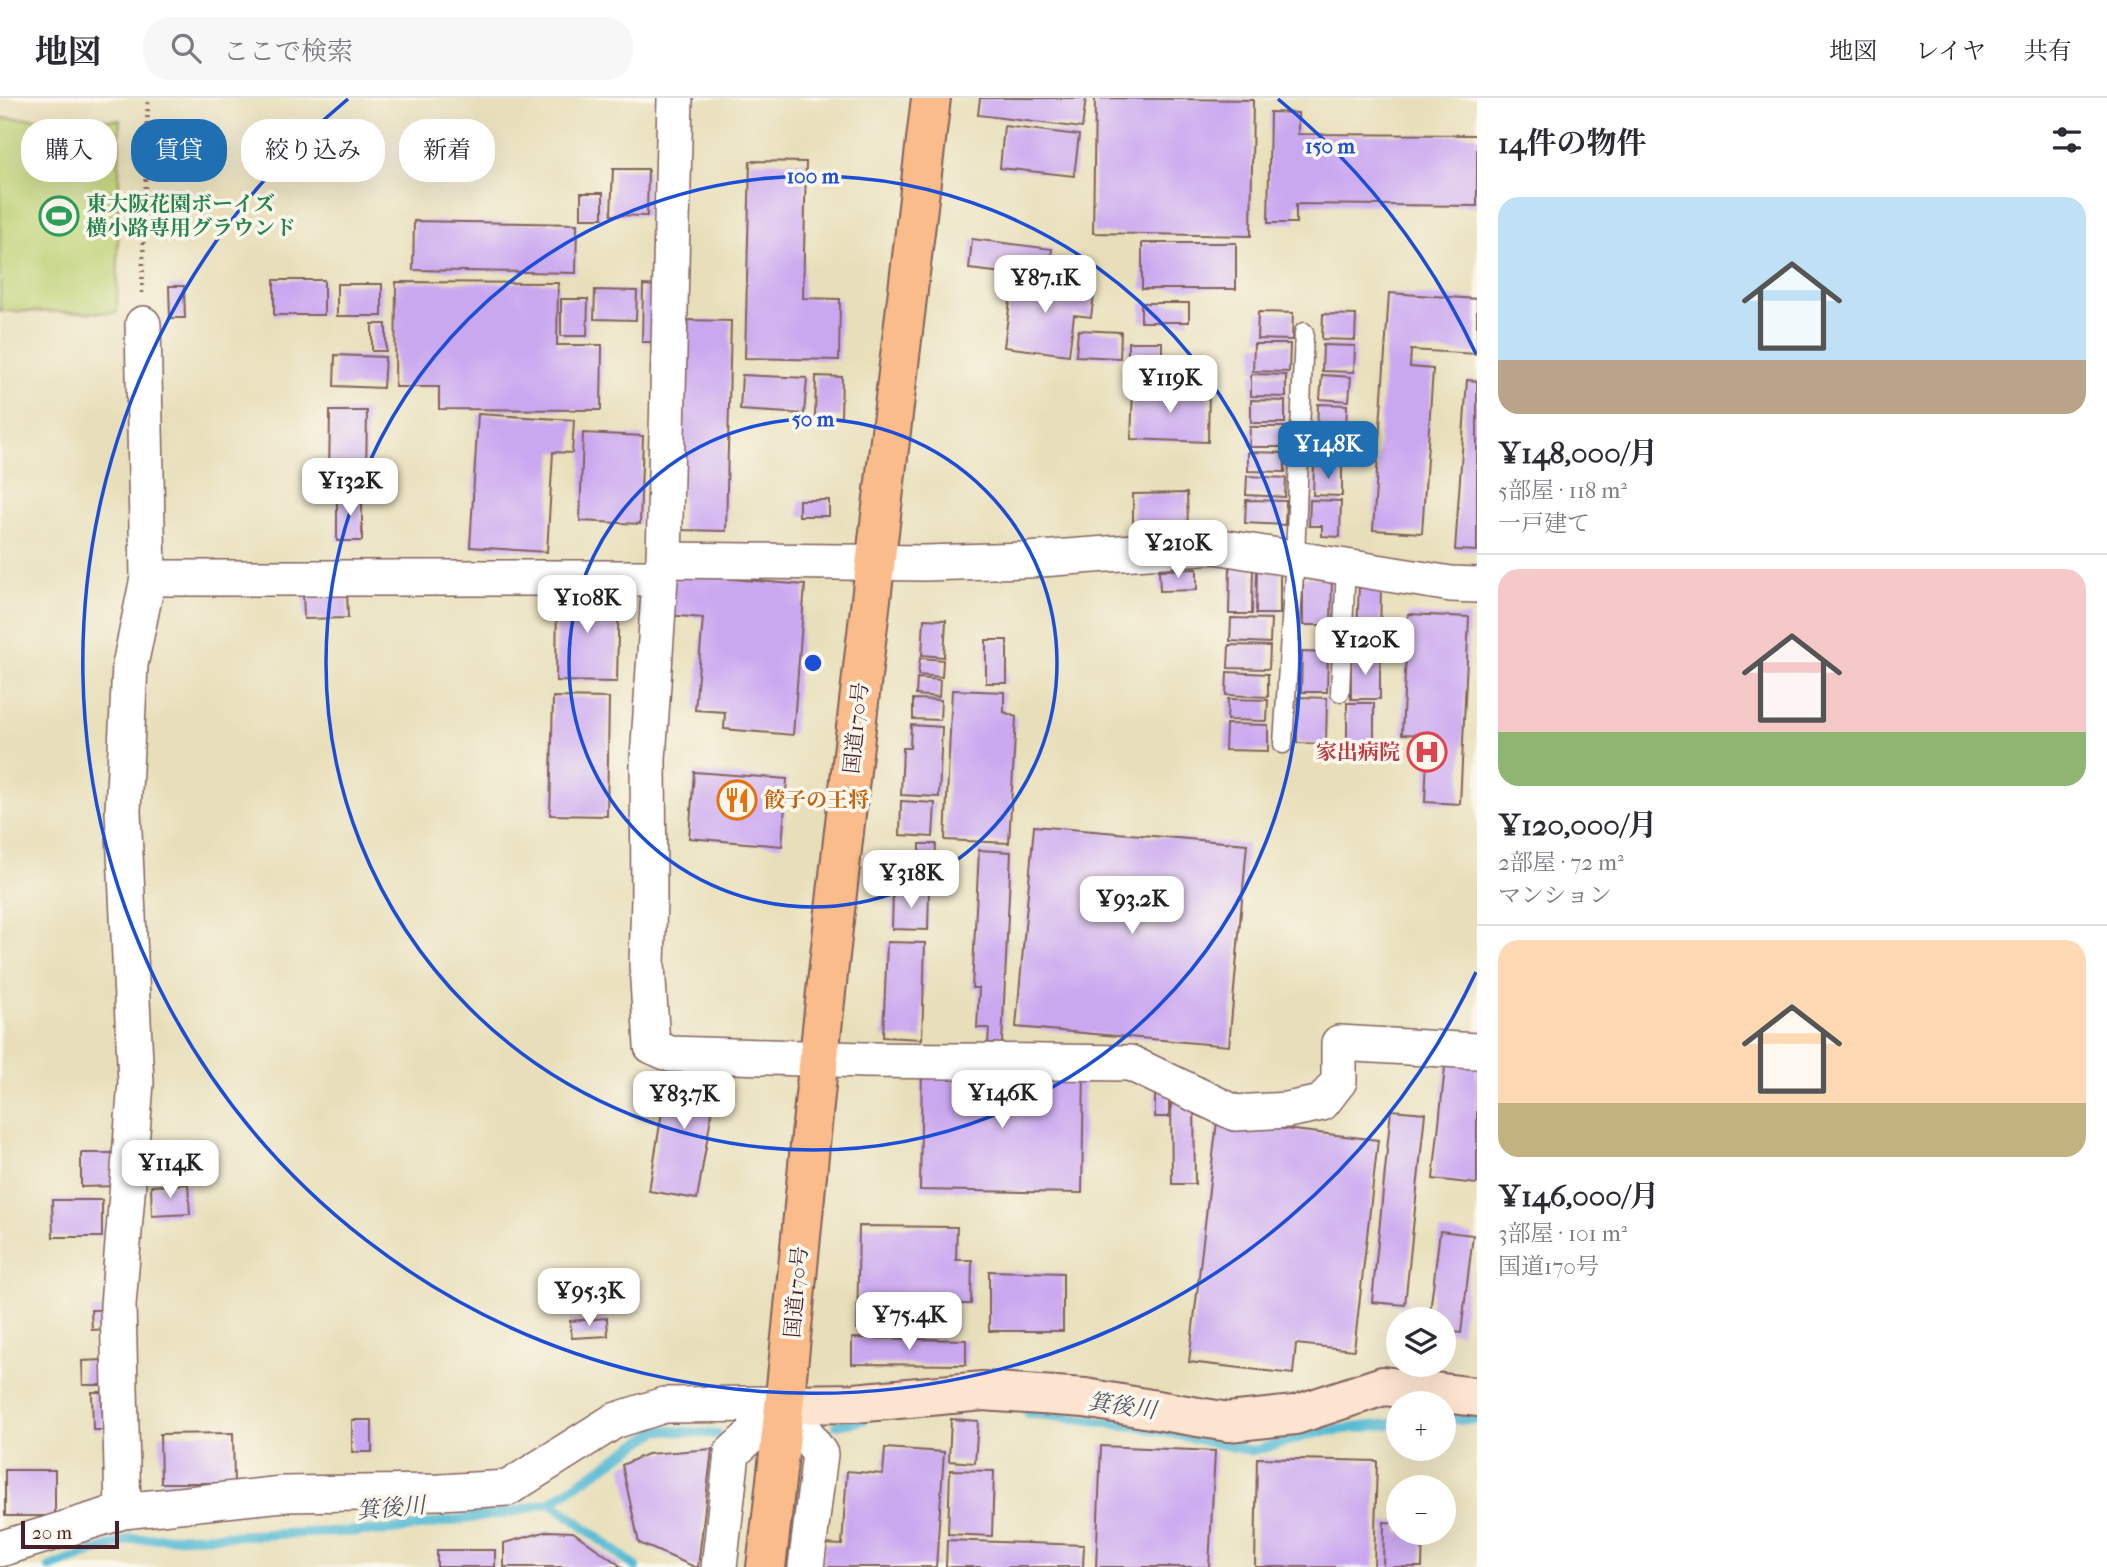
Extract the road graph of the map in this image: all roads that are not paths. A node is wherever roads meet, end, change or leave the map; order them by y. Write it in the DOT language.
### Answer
graph roads {
  1 [pos="675,98"];
  2 [pos="931,98"];
  3 [pos="143,324"];
  4 [pos="1304,332"];
  5 [pos="1295,558"];
  6 [pos="874,564"];
  7 [pos="1346,566"];
  8 [pos="662,569"];
  9 [pos="148,578"];
  10 [pos="1477,585"];
  11 [pos="1340,692"];
  12 [pos="1283,744"];
  13 [pos="1477,1051"];
  14 [pos="819,1059"];
  15 [pos="1477,1397"];
  16 [pos="786,1404"];
  17 [pos="124,1511"];
  18 [pos="0,1549"];
  19 [pos="719,1567"];
  20 [pos="766,1567"];
  21 [pos="806,1567"];
  1 -- 8 [label="street"];
  2 -- 6 [label="highway, 国道170号"];
  3 -- 9 [label="street"];
  4 -- 5 [label="lane"];
  5 -- 6 [label="street"];
  5 -- 7 [label="street"];
  5 -- 12 [label="lane"];
  6 -- 8 [label="street"];
  6 -- 14 [label="highway, 国道170号"];
  7 -- 10 [label="street"];
  7 -- 11 [label="lane"];
  8 -- 9 [label="street"];
  8 -- 14 [label="street"];
  9 -- 17 [label="street"];
  13 -- 14 [label="street"];
  14 -- 16 [label="highway, 国道170号"];
  15 -- 16 [label="street"];
  16 -- 17 [label="street"];
  16 -- 19 [label="street"];
  16 -- 20 [label="highway, 国道170号"];
  16 -- 21 [label="street"];
  17 -- 18 [label="street"];
}
